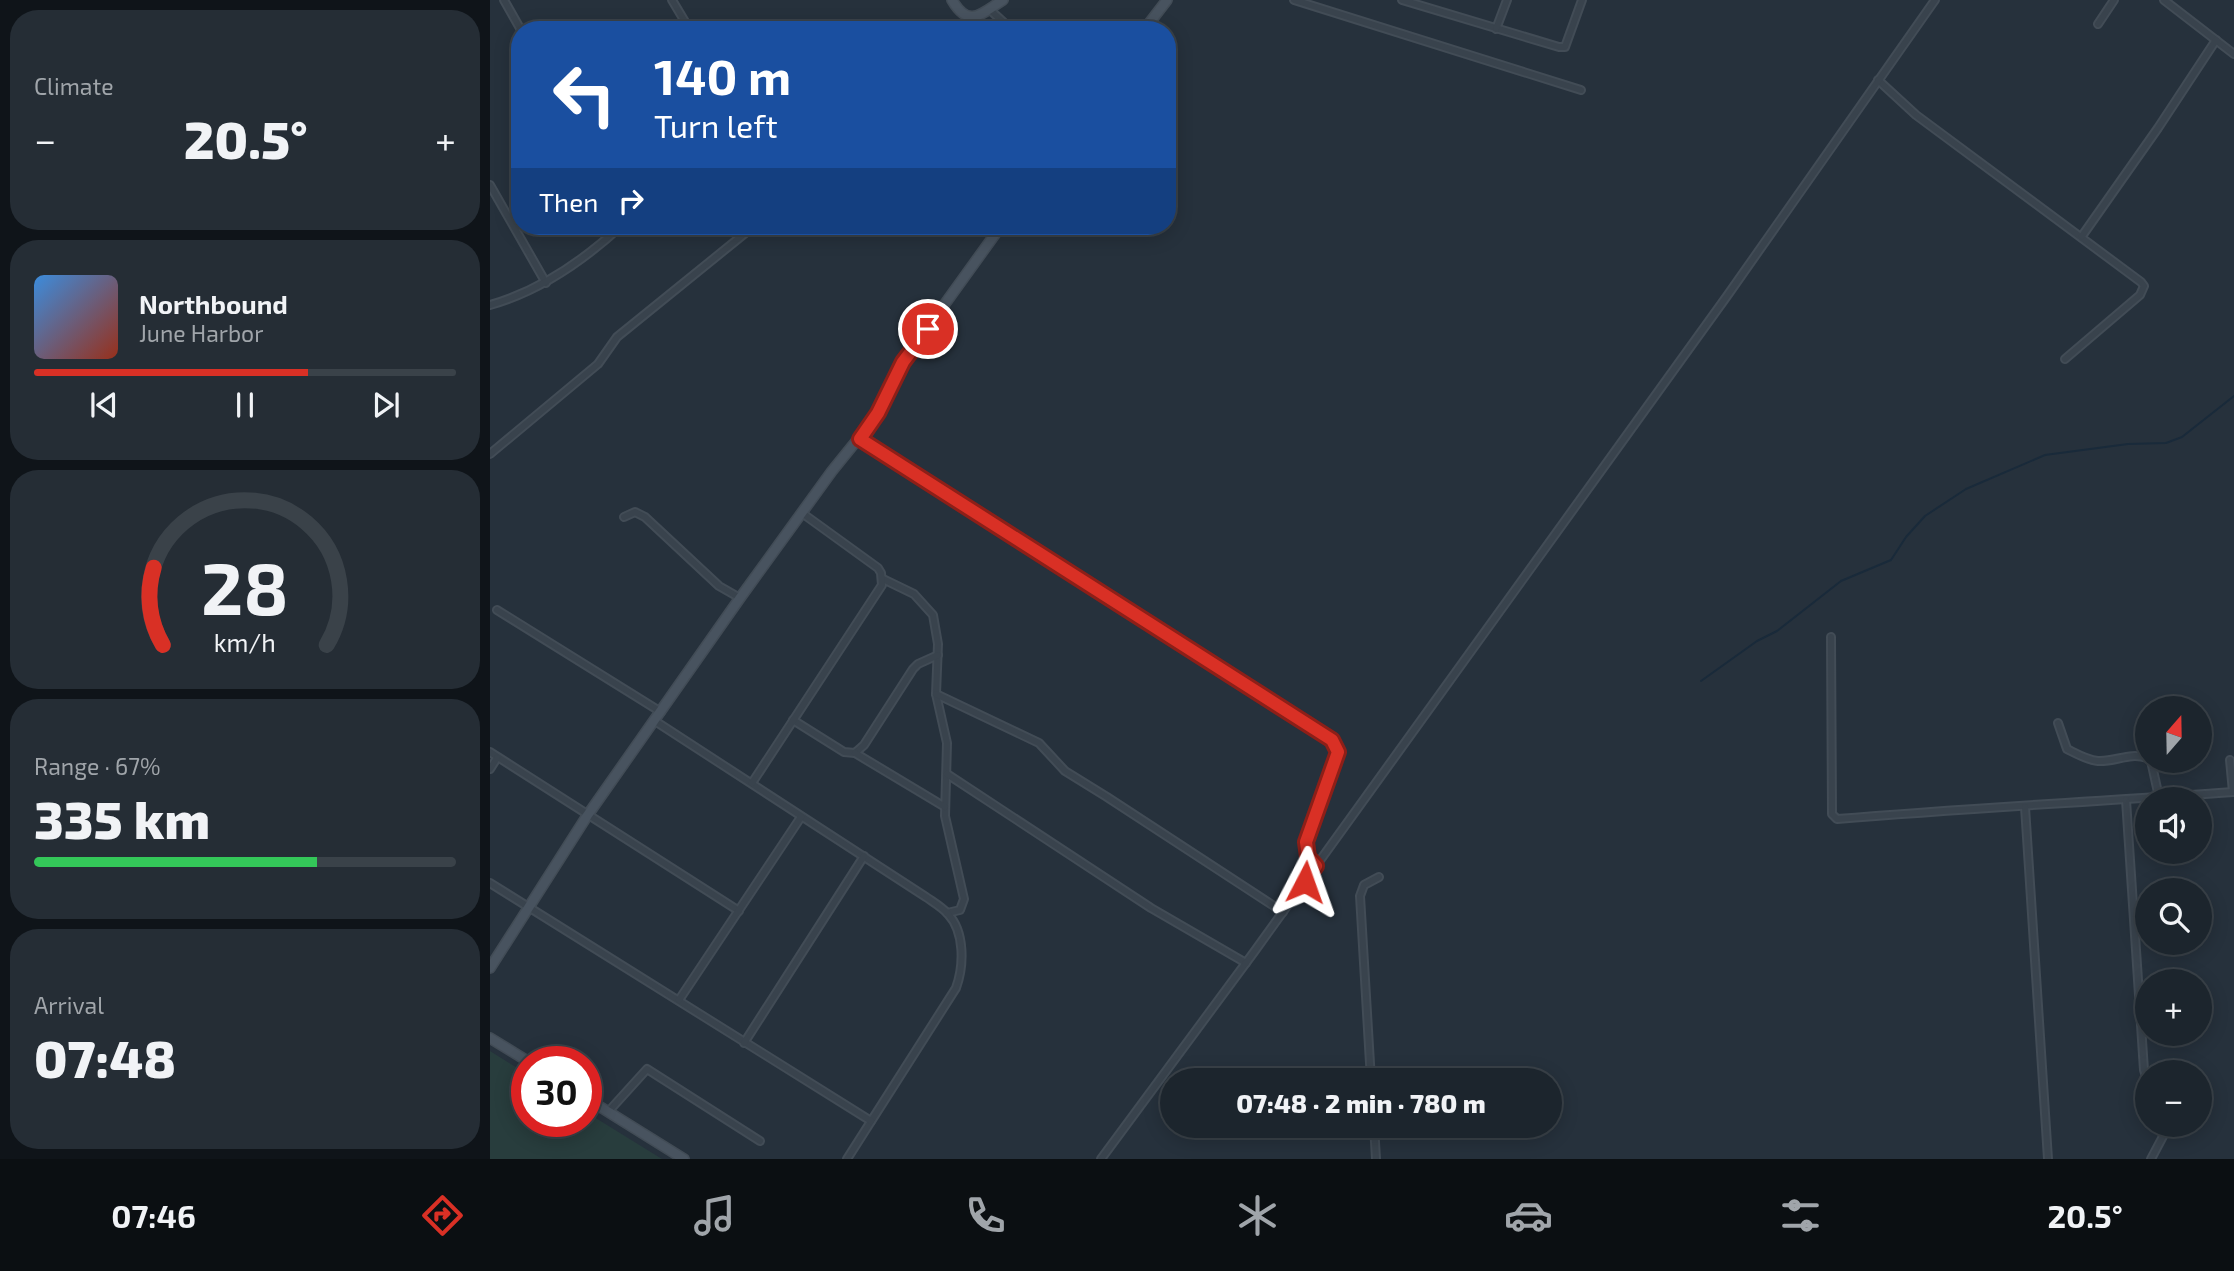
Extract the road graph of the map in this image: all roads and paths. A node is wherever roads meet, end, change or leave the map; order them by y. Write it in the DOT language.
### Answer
graph roads {
  1 [pos="504,0"];
  2 [pos="672,0"];
  3 [pos="952,0"];
  4 [pos="1003,0"];
  5 [pos="1167,0"];
  6 [pos="1294,0"];
  7 [pos="1402,0"];
  8 [pos="1507,0"];
  9 [pos="1582,0"];
  10 [pos="1935,0"];
  11 [pos="2114,0"];
  12 [pos="2164,0"];
  13 [pos="989,9"];
  14 [pos="516,21"];
  15 [pos="685,21"];
  16 [pos="1001,21"];
  17 [pos="1151,21"];
  18 [pos="2098,24"];
  19 [pos="1496,29"];
  20 [pos="2216,40"];
  21 [pos="2234,54"];
  22 [pos="1878,80"];
  23 [pos="1581,90"];
  24 [pos="490,185"];
  25 [pos="511,221"];
  26 [pos="519,235"];
  27 [pos="609,235"];
  28 [pos="743,235"];
  29 [pos="995,235"];
  30 [pos="2082,236"];
  31 [pos="547,283"];
  32 [pos="490,305"];
  33 [pos="2065,359"];
  34 [pos="860,439"];
  35 [pos="490,454"];
  36 [pos="802,513"];
  37 [pos="624,517"];
  38 [pos="883,579"];
  39 [pos="740,598"];
  40 [pos="498,610"];
  41 [pos="1831,637"];
  42 [pos="938,655"];
  43 [pos="936,694"];
  44 [pos="658,716"];
  45 [pos="793,720"];
  46 [pos="2058,723"];
  47 [pos="490,752"];
  48 [pos="855,753"];
  49 [pos="2135,754"];
  50 [pos="497,758"];
  51 [pos="2230,760"];
  52 [pos="490,769"];
  53 [pos="947,774"];
  54 [pos="752,783"];
  55 [pos="2234,792"];
  56 [pos="2212,793"];
  57 [pos="2135,799"];
  58 [pos="2126,800"];
  59 [pos="945,807"];
  60 [pos="2025,807"];
  61 [pos="587,816"];
  62 [pos="801,817"];
  63 [pos="864,856"];
  64 [pos="1316,866"];
  65 [pos="1379,877"];
  66 [pos="490,884"];
  67 [pos="528,908"];
  68 [pos="739,911"];
  69 [pos="1283,912"];
  70 [pos="947,913"];
  71 [pos="1246,963"];
  72 [pos="490,968"];
  73 [pos="679,1000"];
  74 [pos="490,1038"];
  75 [pos="744,1043"];
  76 [pos="511,1051"];
  77 [pos="2143,1060"];
  78 [pos="1370,1068"];
  79 [pos="602,1108"];
  80 [pos="608,1112"];
  81 [pos="872,1121"];
  82 [pos="2163,1137"];
  83 [pos="1375,1138"];
  84 [pos="760,1141"];
  85 [pos="684,1159"];
  86 [pos="847,1159"];
  87 [pos="1101,1159"];
  88 [pos="1376,1159"];
  89 [pos="2048,1159"];
  90 [pos="2151,1159"];
  1 -- 14 [label="street"];
  2 -- 15 [label="street"];
  3 -- 13 [label="street"];
  4 -- 13 [label="street"];
  5 -- 17 [label="street"];
  6 -- 23 [label="street"];
  7 -- 19 [label="street"];
  8 -- 19 [label="street"];
  9 -- 19 [label="street"];
  10 -- 22 [label="street"];
  11 -- 18 [label="street"];
  12 -- 20 [label="street"];
  13 -- 16 [label="street"];
  20 -- 21 [label="street"];
  20 -- 30 [label="street"];
  22 -- 30 [label="street"];
  22 -- 64 [label="street"];
  24 -- 25 [label="street"];
  26 -- 31 [label="street"];
  27 -- 31 [label="street"];
  28 -- 35 [label="street"];
  29 -- 34 [label="street"];
  30 -- 33 [label="street"];
  31 -- 32 [label="street"];
  34 -- 36 [label="street"];
  34 -- 64 [label="street"];
  36 -- 38 [label="street"];
  36 -- 39 [label="street"];
  37 -- 39 [label="street"];
  38 -- 42 [label="street"];
  38 -- 45 [label="street"];
  39 -- 44 [label="street"];
  40 -- 44 [label="street"];
  41 -- 60 [label="street"];
  42 -- 43 [label="street"];
  42 -- 48 [label="street"];
  43 -- 53 [label="street"];
  43 -- 69 [label="street"];
  44 -- 54 [label="street"];
  44 -- 61 [label="street"];
  45 -- 48 [label="street"];
  45 -- 54 [label="street"];
  46 -- 49 [label="street"];
  47 -- 50 [label="street"];
  48 -- 59 [label="street"];
  50 -- 52 [label="street"];
  50 -- 61 [label="street"];
  51 -- 55 [label="street"];
  53 -- 59 [label="street"];
  53 -- 71 [label="street"];
  54 -- 62 [label="street"];
  55 -- 56 [label="street"];
  57 -- 58 [label="street"];
  58 -- 60 [label="street"];
  58 -- 77 [label="street"];
  59 -- 70 [label="street"];
  60 -- 89 [label="street"];
  61 -- 67 [label="street"];
  61 -- 68 [label="street"];
  62 -- 63 [label="street"];
  62 -- 68 [label="street"];
  63 -- 70 [label="street"];
  63 -- 75 [label="street"];
  64 -- 69 [label="street"];
  65 -- 78 [label="street"];
  66 -- 67 [label="street"];
  67 -- 72 [label="street"];
  67 -- 73 [label="street"];
  68 -- 73 [label="street"];
  69 -- 71 [label="street"];
  70 -- 81 [label="street"];
  71 -- 87 [label="street"];
  73 -- 75 [label="street"];
  74 -- 76 [label="street"];
  75 -- 81 [label="street"];
  79 -- 80 [label="street"];
  80 -- 84 [label="street"];
  80 -- 85 [label="street"];
  81 -- 86 [label="street"];
  82 -- 90 [label="street"];
  83 -- 88 [label="street"];
}
